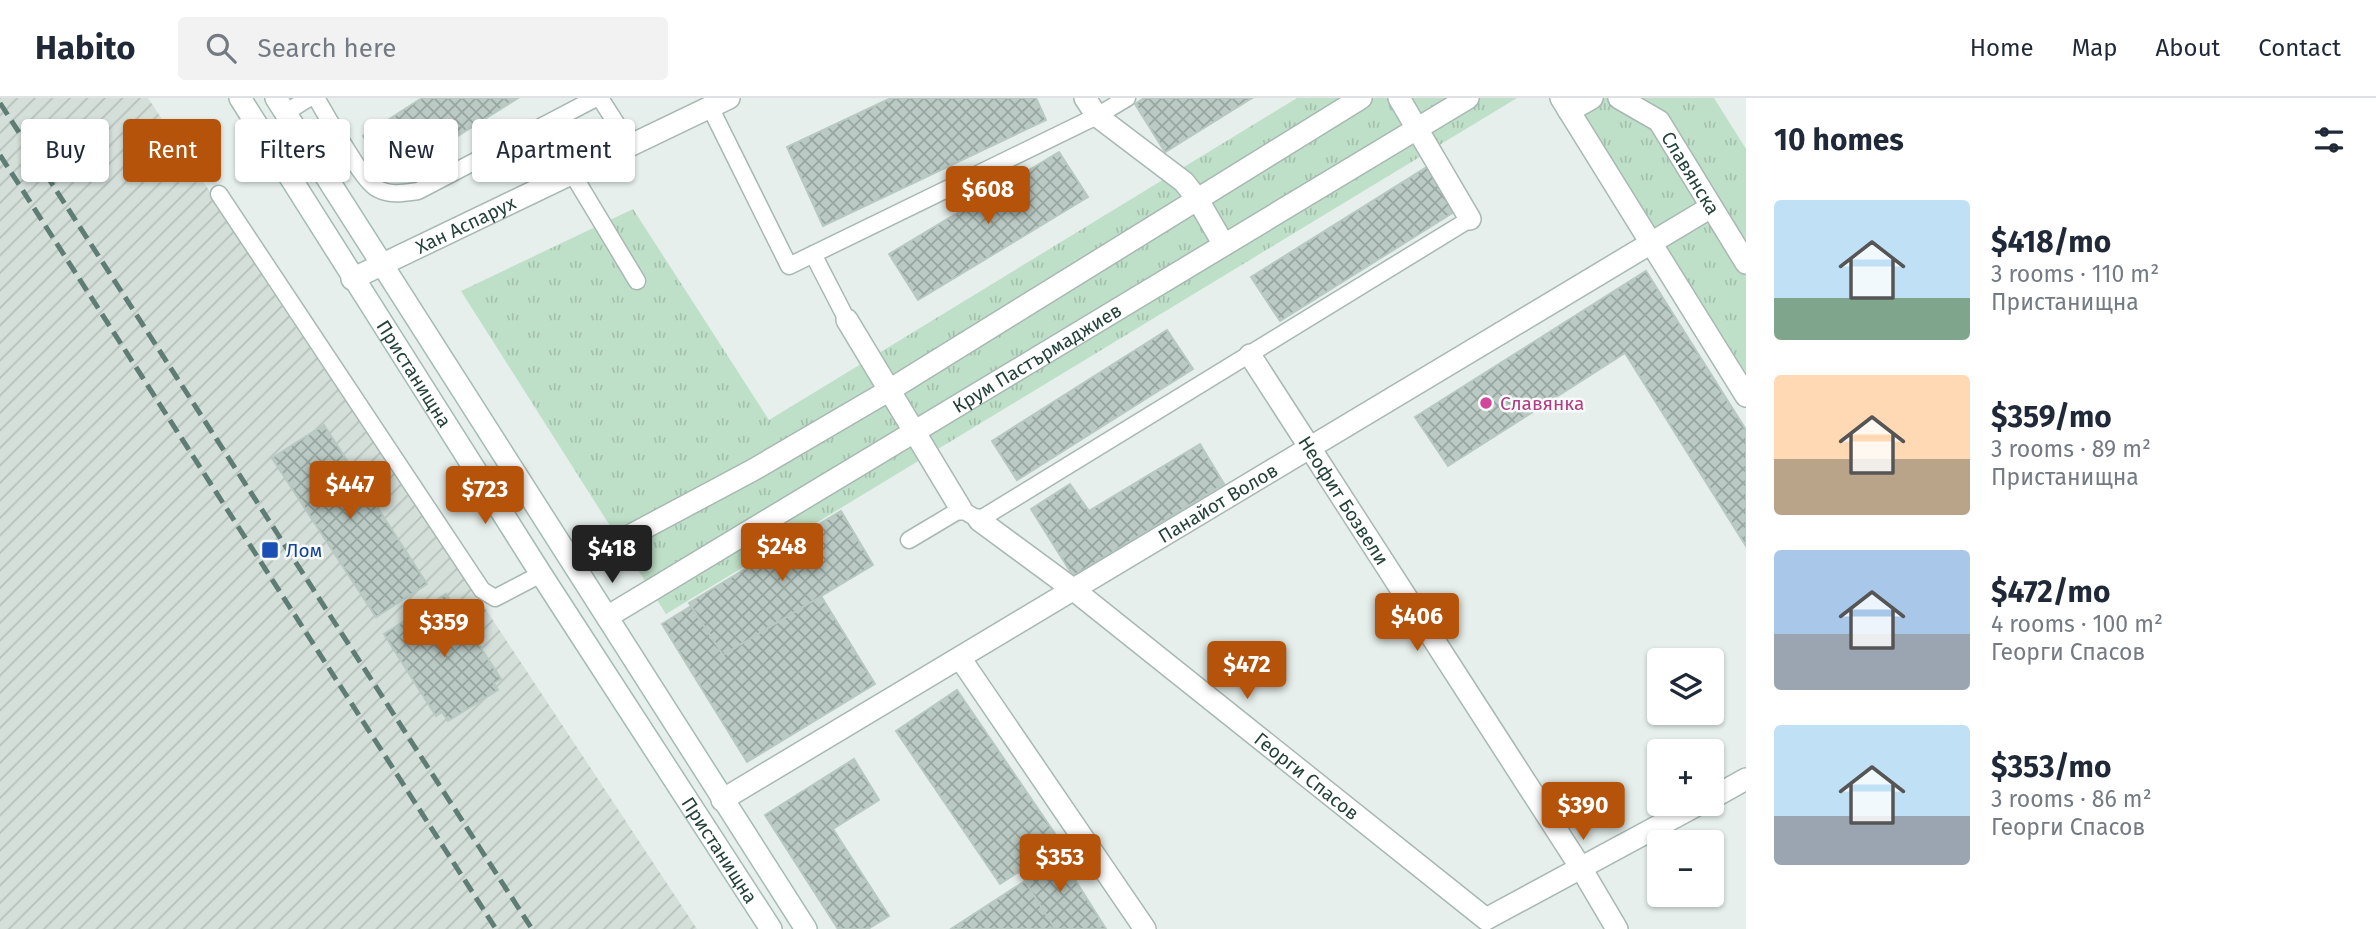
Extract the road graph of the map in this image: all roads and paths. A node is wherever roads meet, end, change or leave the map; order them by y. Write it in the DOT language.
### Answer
graph roads {
  1 [pos="240,98"];
  2 [pos="309,98"];
  3 [pos="316,98"];
  4 [pos="598,98"];
  5 [pos="729,98"];
  6 [pos="1085,98"];
  7 [pos="1127,98"];
  8 [pos="1361,98"];
  9 [pos="1399,98"];
  10 [pos="1468,98"];
  11 [pos="1592,98"];
  12 [pos="1619,98"];
  13 [pos="281,105"];
  14 [pos="1565,105"];
  15 [pos="710,107"];
  16 [pos="1097,116"];
  17 [pos="612,119"];
  18 [pos="1417,129"];
  19 [pos="635,143"];
  20 [pos="553,182"];
  21 [pos="577,182"];
  22 [pos="219,194"];
  23 [pos="1198,200"];
  24 [pos="1711,207"];
  25 [pos="1471,219"];
  26 [pos="1651,243"];
  27 [pos="1224,244"];
  28 [pos="813,254"];
  29 [pos="1746,263"];
  30 [pos="381,265"];
  31 [pos="352,279"];
  32 [pos="637,281"];
  33 [pos="846,320"];
  34 [pos="1251,355"];
  35 [pos="888,391"];
  36 [pos="1746,396"];
  37 [pos="914,432"];
  38 [pos="1309,448"];
  39 [pos="970,514"];
  40 [pos="909,540"];
  41 [pos="575,565"];
  42 [pos="541,574"];
  43 [pos="1074,590"];
  44 [pos="607,617"];
  45 [pos="960,658"];
  46 [pos="1746,779"];
  47 [pos="1724,791"];
  48 [pos="722,800"];
  49 [pos="1677,816"];
  50 [pos="1581,868"];
  51 [pos="771,929"];
  52 [pos="806,929"];
  53 [pos="1145,929"];
  54 [pos="1617,929"];
  1 -- 31 [label="street, Пристанищна"];
  2 -- 13 [label="lane"];
  3 -- 4 [label="lane"];
  4 -- 17 [label="lane"];
  5 -- 15 [label="street, Хан Аспарух"];
  6 -- 16 [label="street"];
  7 -- 16 [label="lane"];
  8 -- 23 [label="street"];
  9 -- 18 [label="street"];
  10 -- 18 [label="street, Крум Пастърмаджиев"];
  11 -- 14 [label="street"];
  12 -- 24 [label="street, Славянска"];
  13 -- 30 [label="street, Пристанищна"];
  14 -- 26 [label="street"];
  15 -- 19 [label="street, Хан Аспарух"];
  15 -- 28 [label="lane"];
  16 -- 23 [label="street"];
  16 -- 28 [label="lane"];
  18 -- 25 [label="street"];
  18 -- 27 [label="street, Крум Пастърмаджиев"];
  20 -- 30 [label="street, Хан Аспарух"];
  21 -- 32 [label="lane"];
  22 -- 42 [label="lane"];
  23 -- 27 [label="street"];
  23 -- 35 [label="street"];
  24 -- 26 [label="street, Панайот Волов"];
  24 -- 29 [label="street, Славянска"];
  25 -- 34 [label="lane"];
  26 -- 36 [label="street"];
  26 -- 38 [label="street, Панайот Волов"];
  27 -- 37 [label="street, Крум Пастърмаджиев"];
  28 -- 33 [label="lane"];
  30 -- 31 [label="street, Хан Аспарух"];
  30 -- 41 [label="street, Пристанищна"];
  31 -- 42 [label="street, Пристанищна"];
  33 -- 35 [label="street"];
  34 -- 38 [label="street, Неофит Бозвели"];
  34 -- 39 [label="lane"];
  35 -- 37 [label="street"];
  35 -- 41 [label="street"];
  37 -- 39 [label="street"];
  37 -- 44 [label="street, Крум Пастърмаджиев"];
  38 -- 43 [label="street, Панайот Волов"];
  38 -- 50 [label="street, Неофит Бозвели"];
  39 -- 40 [label="lane"];
  39 -- 43 [label="street, Георги Спасов"];
  41 -- 44 [label="street, Пристанищна"];
  42 -- 51 [label="street, Пристанищна"];
  43 -- 45 [label="street, Панайот Волов"];
  43 -- 50 [label="street, Георги Спасов"];
  44 -- 48 [label="street, Пристанищна"];
  45 -- 48 [label="street, Панайот Волов"];
  45 -- 53 [label="street"];
  46 -- 47 [label="street"];
  48 -- 52 [label="street, Пристанищна"];
  49 -- 50 [label="street"];
  50 -- 54 [label="street, Неофит Бозвели"];
}
